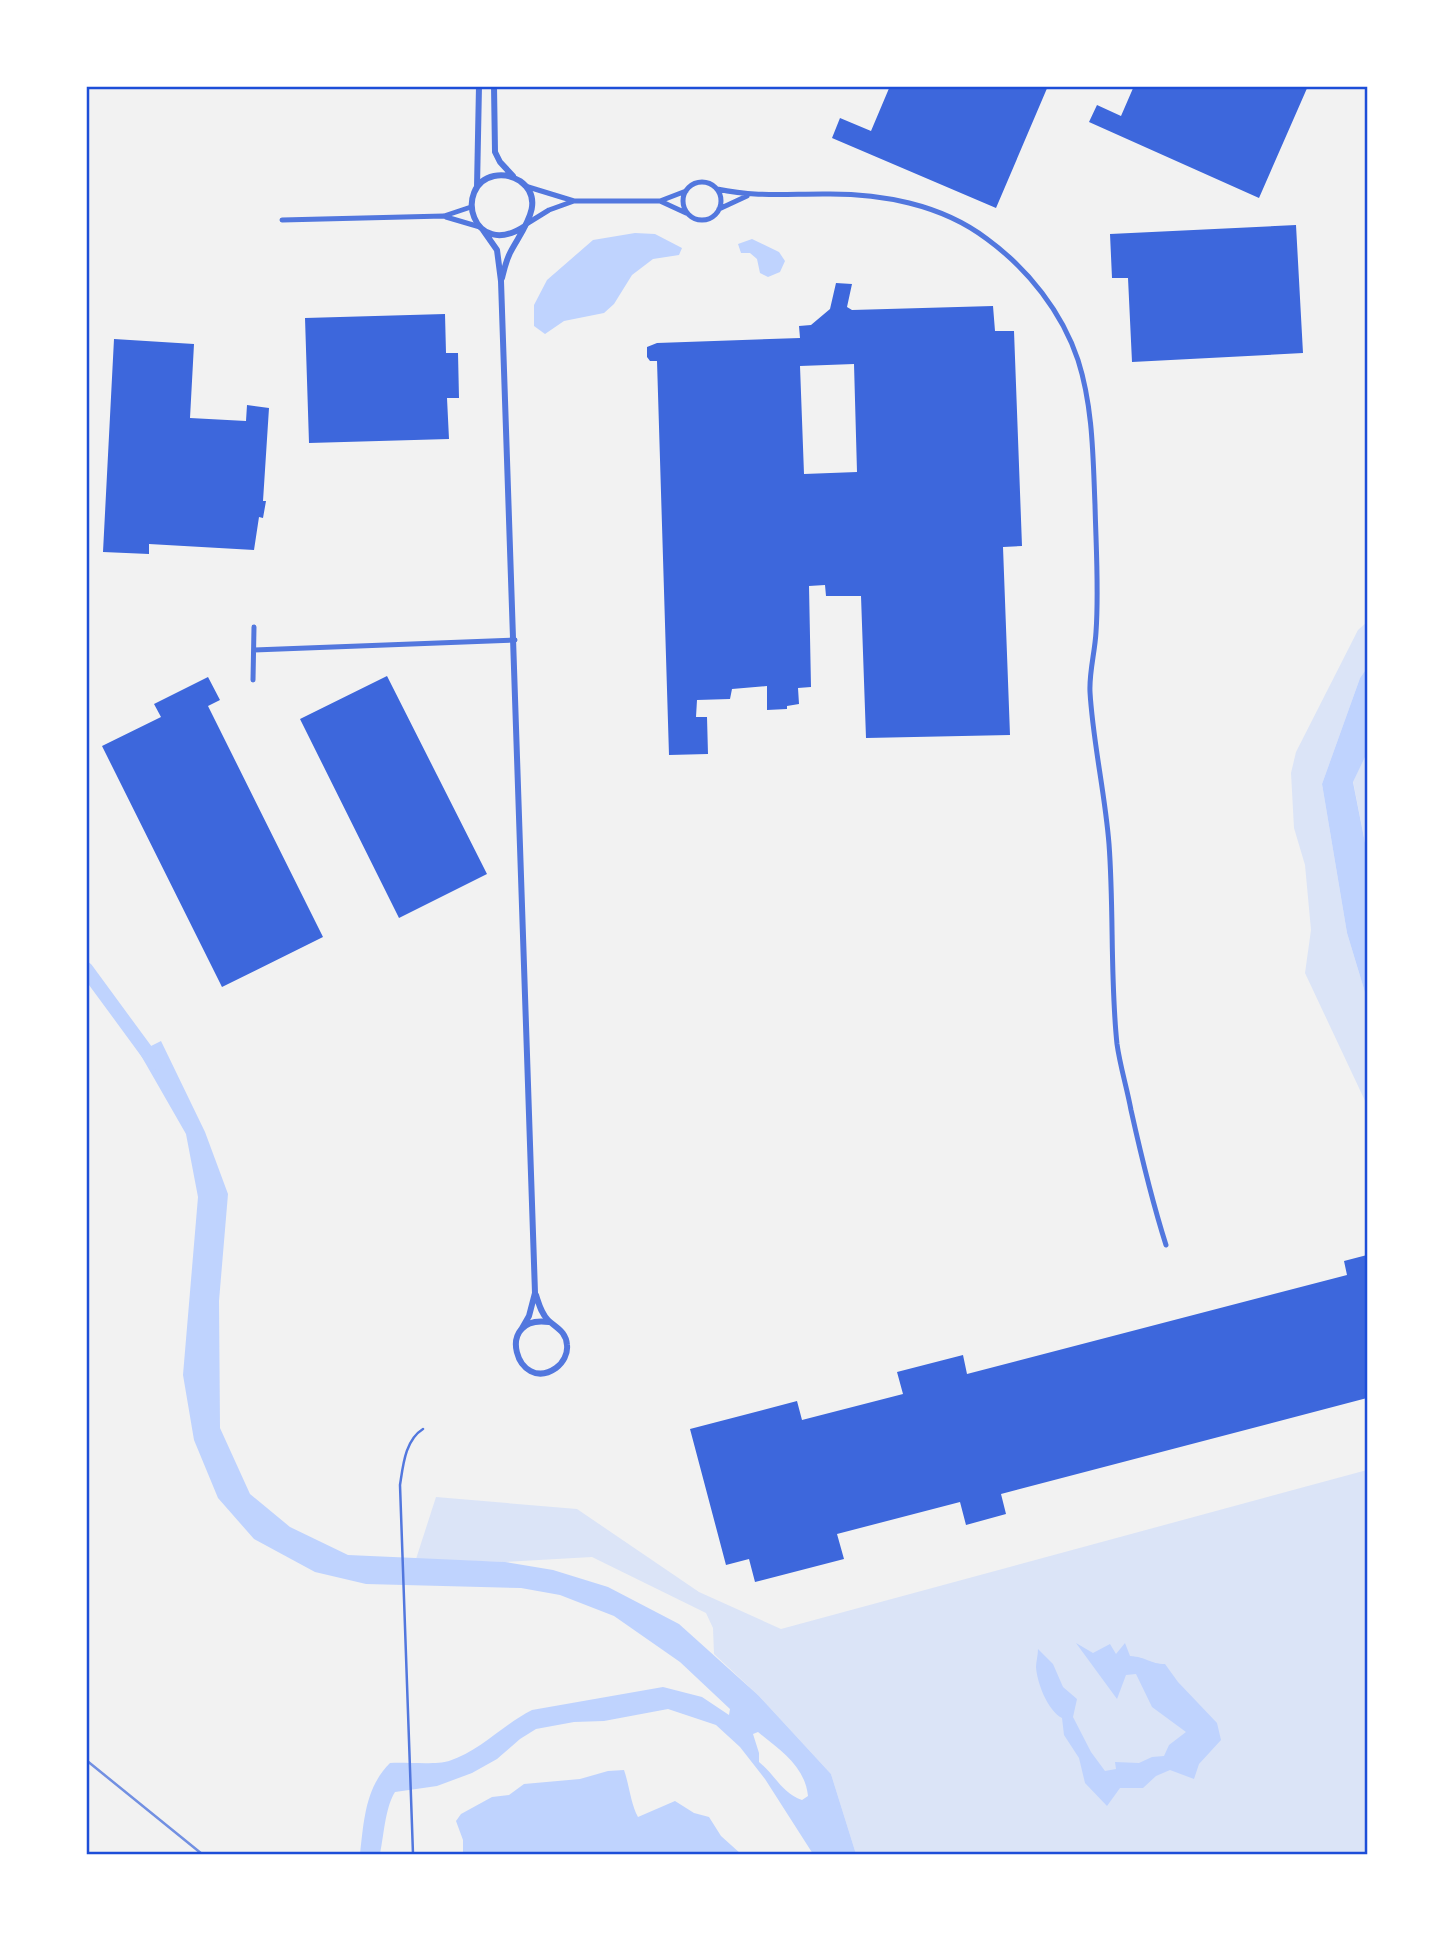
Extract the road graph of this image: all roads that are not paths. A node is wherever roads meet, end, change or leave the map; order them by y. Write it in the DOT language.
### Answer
graph roads {
  1 [pos="479,86"];
  2 [pos="494,86"];
  3 [pos="517,179"];
  4 [pos="525,186"];
  5 [pos="477,187"];
  6 [pos="717,189"];
  7 [pos="686,191"];
  8 [pos="747,196"];
  9 [pos="574,201"];
  10 [pos="660,201"];
  11 [pos="471,207"];
  12 [pos="719,209"];
  13 [pos="689,215"];
  14 [pos="444,216"];
  15 [pos="282,220"];
  16 [pos="526,225"];
  17 [pos="482,229"];
  18 [pos="501,281"];
  19 [pos="254,627"];
  20 [pos="515,640"];
  21 [pos="254,650"];
  22 [pos="253,680"];
  23 [pos="1166,1245"];
  24 [pos="535,1293"];
  25 [pos="549,1322"];
  26 [pos="521,1330"];
  27 [pos="423,1429"];
  28 [pos="413,1854"];
  1 -- 5 [label="street"];
  2 -- 3 [label="street"];
  3 -- 4 [label="street"];
  3 -- 5 [label="street"];
  4 -- 9 [label="street"];
  4 -- 16 [label="street"];
  5 -- 11 [label="street"];
  6 -- 7 [label="street"];
  6 -- 8 [label="street"];
  6 -- 12 [label="street"];
  7 -- 10 [label="street"];
  7 -- 13 [label="street"];
  8 -- 12 [label="street"];
  8 -- 23 [label="street"];
  9 -- 10 [label="street"];
  9 -- 16 [label="street"];
  10 -- 13 [label="street"];
  11 -- 14 [label="street"];
  11 -- 17 [label="street"];
  12 -- 13 [label="street"];
  14 -- 15 [label="street"];
  14 -- 17 [label="street"];
  16 -- 17 [label="street"];
  16 -- 18 [label="street"];
  17 -- 18 [label="street"];
  18 -- 20 [label="street"];
  19 -- 21 [label="street"];
  20 -- 21 [label="street"];
  20 -- 24 [label="street"];
  21 -- 22 [label="street"];
  24 -- 25 [label="street"];
  24 -- 26 [label="street"];
  25 -- 26 [label="street"];
  25 -- 26 [label="street"];
  27 -- 28 [label="lane"];
}
